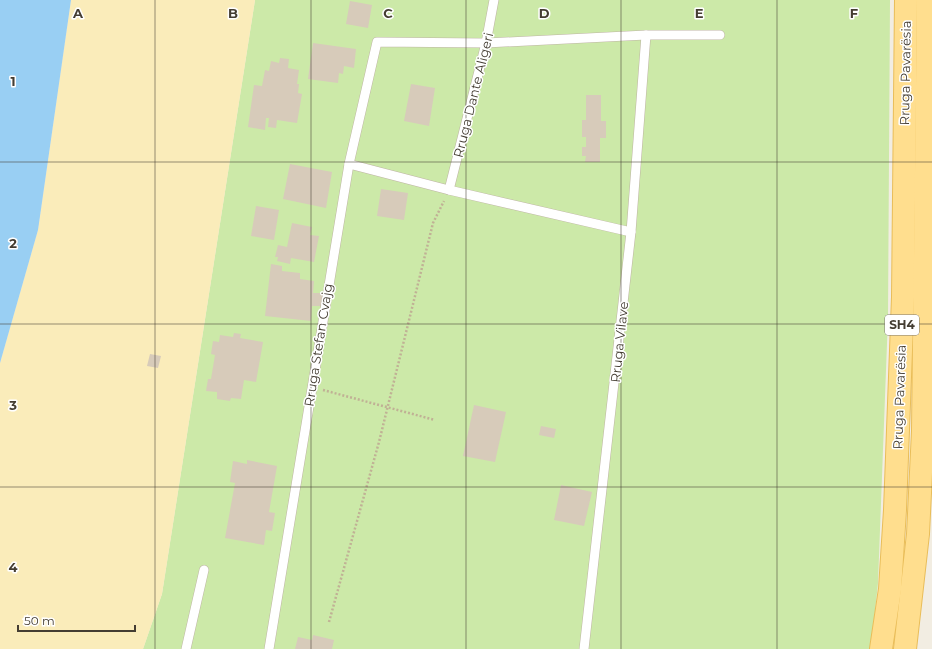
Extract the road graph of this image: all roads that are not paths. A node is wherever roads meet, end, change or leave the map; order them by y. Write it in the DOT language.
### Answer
graph roads {
  1 [pos="494,0"];
  2 [pos="906,0"];
  3 [pos="928,0"];
  4 [pos="646,35"];
  5 [pos="720,35"];
  6 [pos="486,44"];
  7 [pos="349,164"];
  8 [pos="449,190"];
  9 [pos="631,232"];
  10 [pos="204,570"];
  11 [pos="186,649"];
  12 [pos="269,649"];
  13 [pos="584,649"];
  14 [pos="881,649"];
  15 [pos="905,649"];
  1 -- 6 [label="lane, Rruga Dante Aligeri"];
  2 -- 14 [label="main road, Rruga Pavarësia / SH4"];
  3 -- 15 [label="main road, Rruga Pavarësia / SH4"];
  4 -- 5 [label="lane"];
  4 -- 6 [label="lane"];
  4 -- 9 [label="lane, Rruga Vilave"];
  6 -- 7 [label="lane, Rruga Stefan Cvajg"];
  6 -- 8 [label="lane, Rruga Dante Aligeri"];
  7 -- 8 [label="lane"];
  7 -- 12 [label="lane, Rruga Stefan Cvajg"];
  8 -- 9 [label="lane"];
  9 -- 13 [label="lane, Rruga Vilave"];
  10 -- 11 [label="lane"];
}
